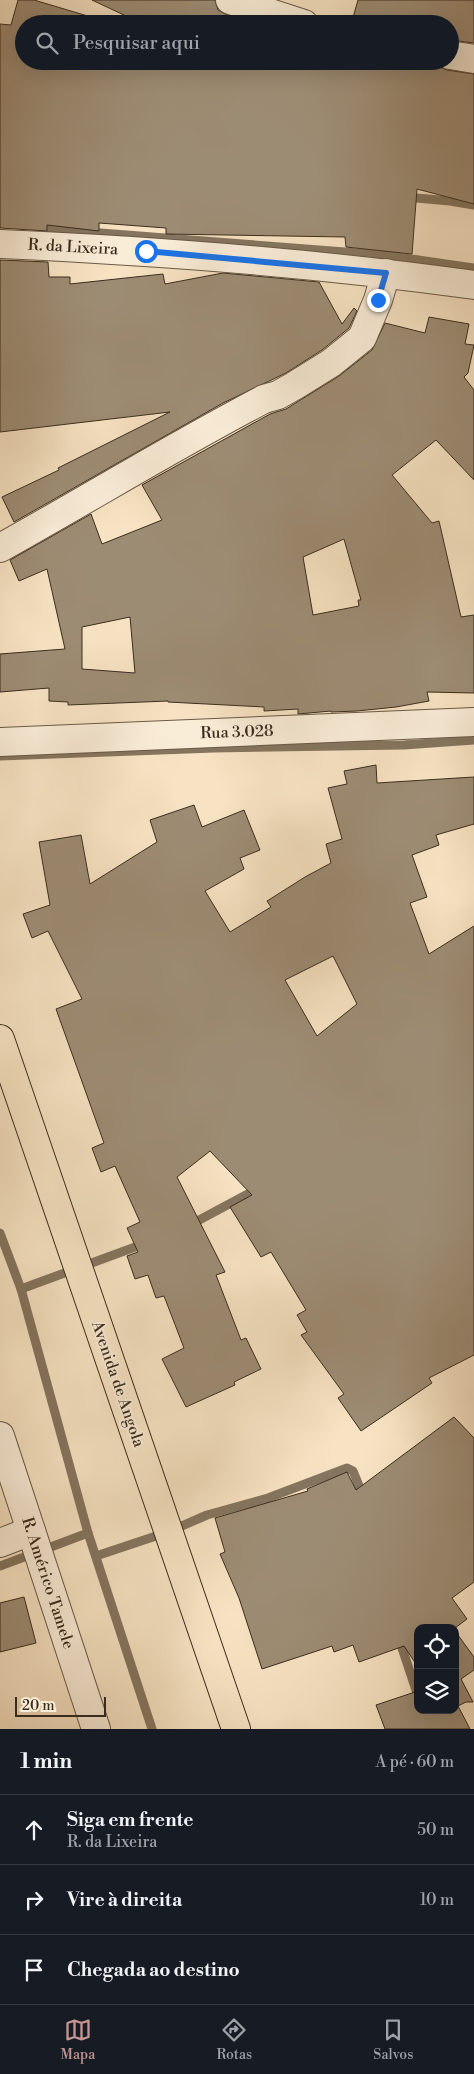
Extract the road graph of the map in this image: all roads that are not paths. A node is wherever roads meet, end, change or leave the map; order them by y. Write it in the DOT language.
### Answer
graph roads {
  1 [pos="230,0"];
  2 [pos="276,15"];
  3 [pos="459,56"];
  4 [pos="474,59"];
  5 [pos="0,244"];
  6 [pos="386,273"];
  7 [pos="474,285"];
  8 [pos="0,548"];
  9 [pos="474,722"];
  10 [pos="0,742"];
  11 [pos="0,1038"];
  12 [pos="0,1436"];
  13 [pos="31,1531"];
  14 [pos="0,1543"];
  15 [pos="96,1729"];
  16 [pos="236,1729"];
  1 -- 2 [label="street"];
  3 -- 4 [label="street"];
  5 -- 6 [label="street, R. da Lixeira"];
  6 -- 7 [label="street, R. da Lixeira"];
  6 -- 8 [label="street"];
  9 -- 10 [label="street, Rua 3.028"];
  11 -- 16 [label="main road, Avenida de Angola"];
  12 -- 13 [label="street, R. Américo Tamele"];
  13 -- 14 [label="street"];
  13 -- 15 [label="street, R. Américo Tamele"];
}
